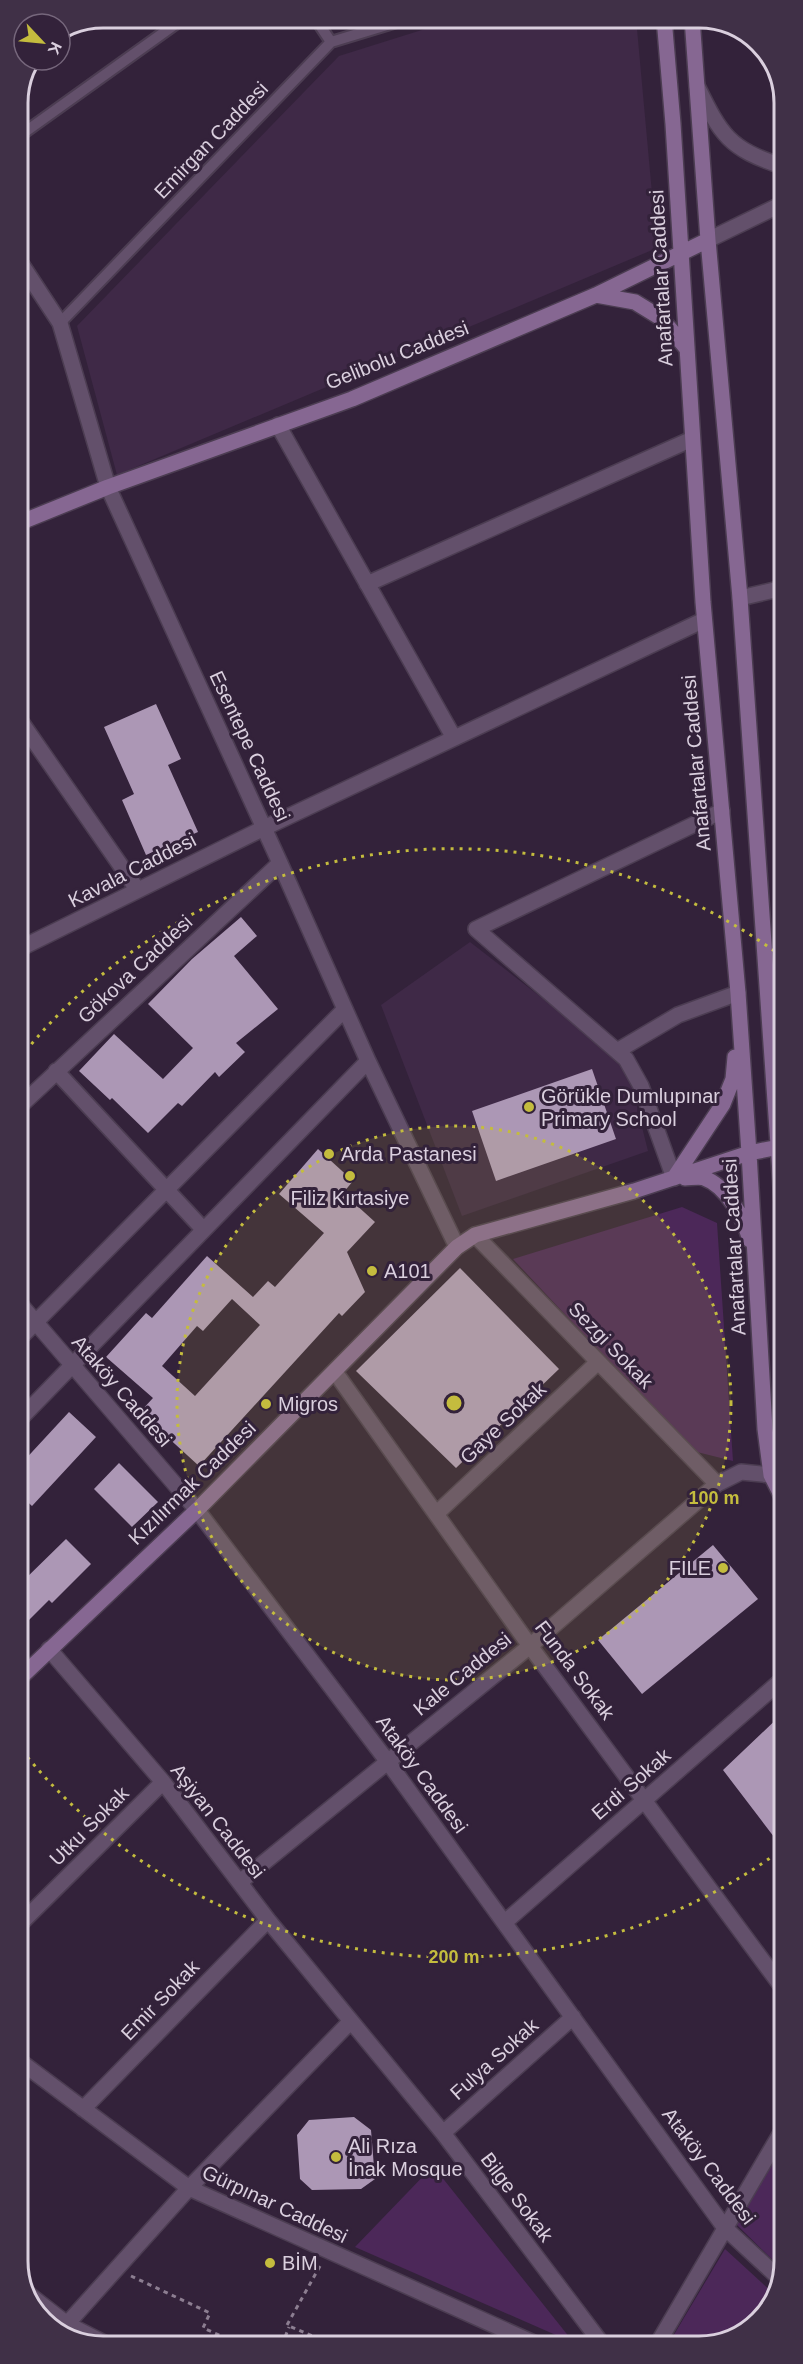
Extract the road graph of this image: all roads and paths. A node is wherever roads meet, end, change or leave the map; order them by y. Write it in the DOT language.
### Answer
graph roads {
  1 [pos="169,29"];
  2 [pos="322,29"];
  3 [pos="374,29"];
  4 [pos="665,29"];
  5 [pos="693,29"];
  6 [pos="331,42"];
  7 [pos="697,85"];
  8 [pos="28,130"];
  9 [pos="774,164"];
  10 [pos="774,208"];
  11 [pos="708,240"];
  12 [pos="680,253"];
  13 [pos="28,274"];
  14 [pos="596,295"];
  15 [pos="60,323"];
  16 [pos="687,349"];
  17 [pos="278,425"];
  18 [pos="692,439"];
  19 [pos="108,487"];
  20 [pos="28,519"];
  21 [pos="367,584"];
  22 [pos="774,590"];
  23 [pos="740,598"];
  24 [pos="704,620"];
  25 [pos="28,732"];
  26 [pos="454,738"];
  27 [pos="722,811"];
  28 [pos="264,828"];
  29 [pos="280,863"];
  30 [pos="136,889"];
  31 [pos="28,944"];
  32 [pos="738,993"];
  33 [pos="345,1009"];
  34 [pos="770,1020"];
  35 [pos="774,1035"];
  36 [pos="618,1051"];
  37 [pos="774,1057"];
  38 [pos="368,1061"];
  39 [pos="56,1071"];
  40 [pos="28,1098"];
  41 [pos="774,1148"];
  42 [pos="749,1153"];
  43 [pos="674,1178"];
  44 [pos="165,1190"];
  45 [pos="203,1229"];
  46 [pos="475,1235"];
  47 [pos="457,1247"];
  48 [pos="757,1263"];
  49 [pos="28,1313"];
  50 [pos="35,1321"];
  51 [pos="28,1329"];
  52 [pos="598,1362"];
  53 [pos="71,1365"];
  54 [pos="335,1372"];
  55 [pos="28,1411"];
  56 [pos="771,1474"];
  57 [pos="774,1480"];
  58 [pos="717,1484"];
  59 [pos="197,1510"];
  60 [pos="436,1514"];
  61 [pos="530,1646"];
  62 [pos="49,1649"];
  63 [pos="28,1670"];
  64 [pos="774,1687"];
  65 [pos="388,1762"];
  66 [pos="163,1782"];
  67 [pos="645,1799"];
  68 [pos="240,1882"];
  69 [pos="28,1916"];
  70 [pos="268,1920"];
  71 [pos="505,1922"];
  72 [pos="774,1976"];
  73 [pos="573,2017"];
  74 [pos="351,2021"];
  75 [pos="28,2067"];
  76 [pos="83,2109"];
  77 [pos="443,2133"];
  78 [pos="774,2145"];
  79 [pos="189,2188"];
  80 [pos="725,2228"];
  81 [pos="328,2251"];
  82 [pos="116,2268"];
  83 [pos="773,2273"];
  84 [pos="68,2326"];
  85 [pos="290,2326"];
  86 [pos="220,2335"];
  87 [pos="286,2335"];
  88 [pos="311,2335"];
  89 [pos="517,2336"];
  90 [pos="596,2336"];
  91 [pos="662,2336"];
  1 -- 8 [label="lane"];
  2 -- 6 [label="lane"];
  3 -- 6 [label="lane, Emirgan Caddesi"];
  4 -- 12 [label="main road, Anafartalar Caddesi"];
  5 -- 7 [label="main road"];
  6 -- 15 [label="lane, Emirgan Caddesi"];
  7 -- 9 [label="street"];
  7 -- 11 [label="main road"];
  10 -- 11 [label="street, Gelibolu Caddesi"];
  11 -- 12 [label="main road, Gelibolu Caddesi"];
  11 -- 23 [label="main road"];
  12 -- 14 [label="main road, Gelibolu Caddesi"];
  12 -- 16 [label="main road, Anafartalar Caddesi"];
  13 -- 15 [label="street, Esentepe Caddesi"];
  14 -- 16 [label="main road"];
  14 -- 17 [label="main road, Gelibolu Caddesi"];
  15 -- 19 [label="street, Esentepe Caddesi"];
  16 -- 18 [label="main road, Anafartalar Caddesi"];
  17 -- 19 [label="main road, Gelibolu Caddesi"];
  17 -- 21 [label="street"];
  18 -- 21 [label="street"];
  18 -- 24 [label="main road, Anafartalar Caddesi"];
  19 -- 20 [label="main road, Gelibolu Caddesi"];
  19 -- 28 [label="street, Esentepe Caddesi"];
  21 -- 26 [label="street"];
  22 -- 23 [label="street"];
  23 -- 34 [label="main road"];
  24 -- 26 [label="street, Kavala Caddesi"];
  24 -- 27 [label="main road, Anafartalar Caddesi"];
  25 -- 30 [label="street"];
  26 -- 28 [label="street, Kavala Caddesi"];
  27 -- 32 [label="main road, Anafartalar Caddesi"];
  27 -- 36 [label="street"];
  28 -- 29 [label="street, Esentepe Caddesi"];
  28 -- 30 [label="street, Kavala Caddesi"];
  29 -- 33 [label="street, Esentepe Caddesi"];
  29 -- 39 [label="street, Gökova Caddesi"];
  30 -- 31 [label="street, Kavala Caddesi"];
  32 -- 36 [label="street"];
  32 -- 42 [label="main road, Anafartalar Caddesi"];
  32 -- 43 [label="main road"];
  33 -- 38 [label="street, Esentepe Caddesi"];
  33 -- 44 [label="street"];
  34 -- 35 [label="main road"];
  34 -- 37 [label="main road"];
  36 -- 43 [label="street"];
  38 -- 45 [label="street"];
  38 -- 47 [label="street, Esentepe Caddesi"];
  39 -- 40 [label="street, Gökova Caddesi"];
  39 -- 44 [label="street"];
  41 -- 42 [label="main road"];
  42 -- 43 [label="main road"];
  42 -- 48 [label="main road, Anafartalar Caddesi"];
  43 -- 46 [label="main road, Kızılırmak Caddesi"];
  43 -- 48 [label="main road"];
  44 -- 45 [label="street"];
  44 -- 50 [label="street"];
  45 -- 53 [label="street"];
  46 -- 47 [label="main road, Kızılırmak Caddesi"];
  46 -- 52 [label="street, Sezgi Sokak"];
  47 -- 54 [label="main road, Kızılırmak Caddesi"];
  48 -- 56 [label="main road, Anafartalar Caddesi"];
  49 -- 50 [label="street, Ataköy Caddesi"];
  50 -- 51 [label="street"];
  50 -- 53 [label="street, Ataköy Caddesi"];
  52 -- 58 [label="street, Sezgi Sokak"];
  52 -- 60 [label="street, Gaye Sokak"];
  53 -- 55 [label="street"];
  53 -- 59 [label="street, Ataköy Caddesi"];
  54 -- 59 [label="main road, Kızılırmak Caddesi"];
  54 -- 60 [label="street, Funda Sokak"];
  56 -- 57 [label="main road, Anafartalar Caddesi"];
  56 -- 58 [label="street, Kale Caddesi"];
  58 -- 61 [label="street, Kale Caddesi"];
  59 -- 62 [label="main road, Kızılırmak Caddesi"];
  59 -- 65 [label="street, Ataköy Caddesi"];
  60 -- 61 [label="street, Funda Sokak"];
  61 -- 65 [label="street, Kale Caddesi"];
  61 -- 67 [label="street, Funda Sokak"];
  62 -- 63 [label="main road, Kızılırmak Caddesi"];
  62 -- 66 [label="street, Aşiyan Caddesi"];
  64 -- 67 [label="street, Erdi Sokak"];
  65 -- 68 [label="street, Kale Caddesi"];
  65 -- 71 [label="street, Ataköy Caddesi"];
  66 -- 68 [label="street, Aşiyan Caddesi"];
  66 -- 69 [label="street, Utku Sokak"];
  67 -- 71 [label="street, Erdi Sokak"];
  67 -- 72 [label="street, Funda Sokak"];
  68 -- 70 [label="street, Aşiyan Caddesi"];
  70 -- 74 [label="street, Aşiyan Caddesi"];
  70 -- 76 [label="street, Emir Sokak"];
  71 -- 73 [label="street, Ataköy Caddesi"];
  73 -- 77 [label="street, Fulya Sokak"];
  73 -- 80 [label="street, Ataköy Caddesi"];
  74 -- 77 [label="street, Bilge Sokak"];
  74 -- 79 [label="street"];
  75 -- 76 [label="street, Gürpınar Caddesi"];
  76 -- 79 [label="street, Gürpınar Caddesi"];
  77 -- 90 [label="street, Bilge Sokak"];
  78 -- 80 [label="street"];
  79 -- 81 [label="street, Gürpınar Caddesi"];
  79 -- 82 [label="street"];
  80 -- 83 [label="street, Ataköy Caddesi"];
  80 -- 91 [label="street"];
  81 -- 85 [label="path"];
  81 -- 89 [label="street, Gürpınar Caddesi"];
  82 -- 84 [label="street"];
  82 -- 86 [label="path"];
  85 -- 87 [label="path"];
  85 -- 88 [label="path"];
}
